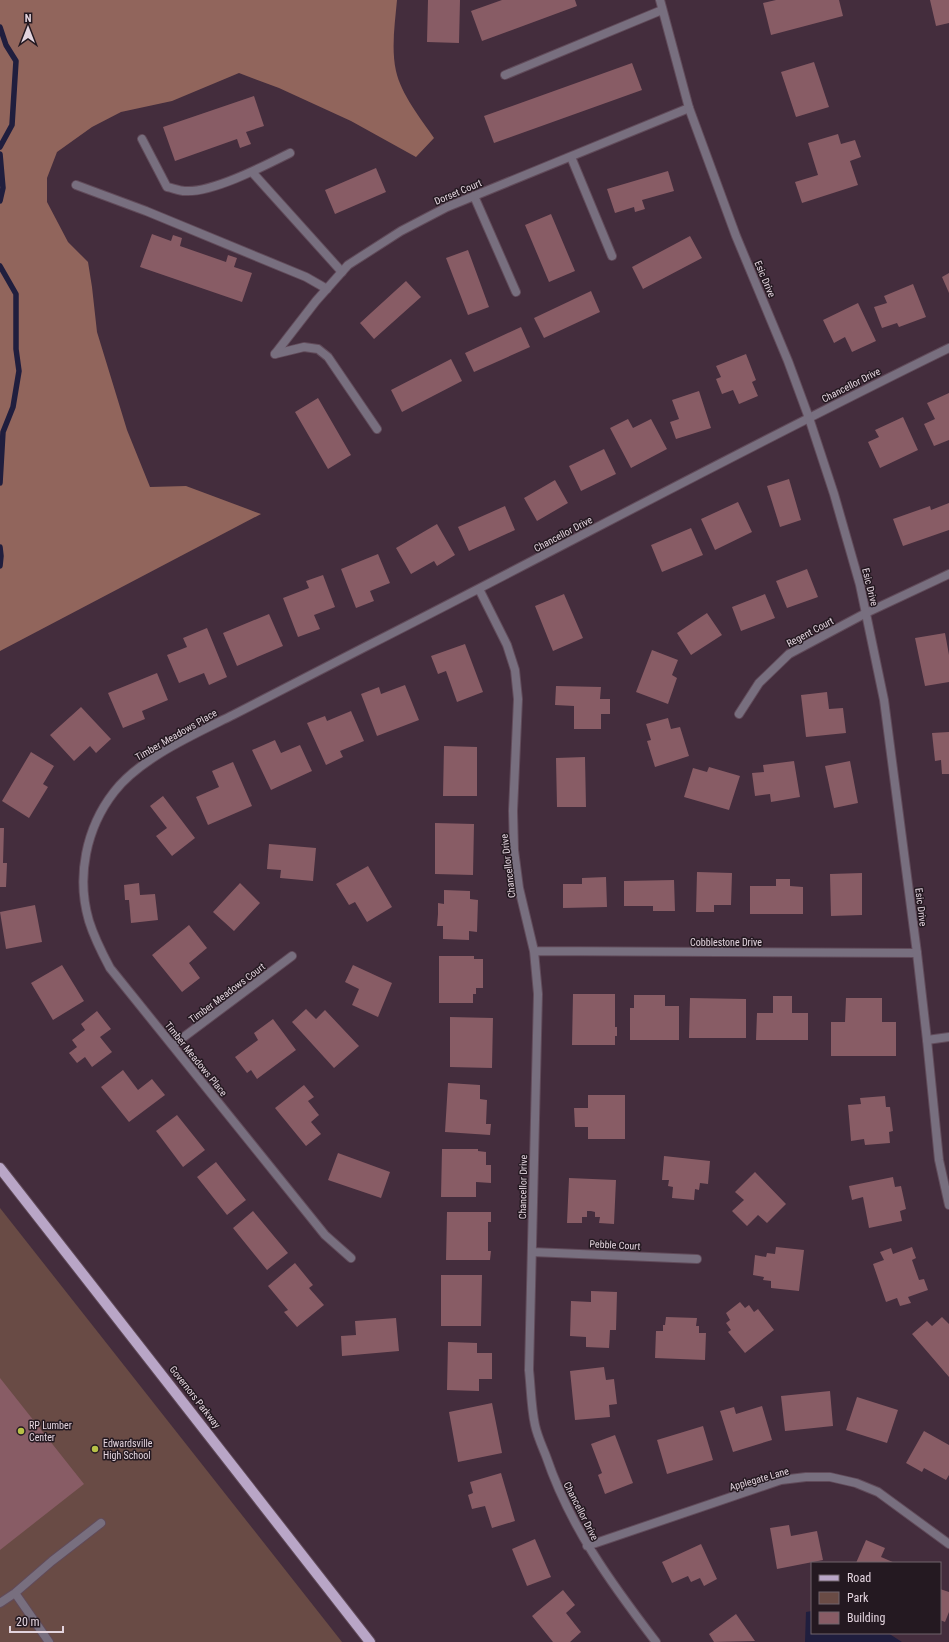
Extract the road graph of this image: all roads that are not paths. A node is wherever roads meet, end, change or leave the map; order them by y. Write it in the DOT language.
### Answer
graph roads {
  1 [pos="660,0"];
  2 [pos="662,10"];
  3 [pos="505,75"];
  4 [pos="689,108"];
  5 [pos="142,139"];
  6 [pos="290,154"];
  7 [pos="571,157"];
  8 [pos="252,172"];
  9 [pos="76,185"];
  10 [pos="474,196"];
  11 [pos="612,256"];
  12 [pos="342,272"];
  13 [pos="327,288"];
  14 [pos="516,292"];
  15 [pos="949,348"];
  16 [pos="809,418"];
  17 [pos="377,429"];
  18 [pos="949,574"];
  19 [pos="479,589"];
  20 [pos="866,613"];
  21 [pos="739,714"];
  22 [pos="534,951"];
  23 [pos="917,953"];
  24 [pos="292,956"];
  25 [pos="949,1037"];
  26 [pos="928,1040"];
  27 [pos="173,1045"];
  28 [pos="0,1168"];
  29 [pos="949,1205"];
  30 [pos="532,1252"];
  31 [pos="351,1258"];
  32 [pos="697,1259"];
  33 [pos="101,1524"];
  34 [pos="949,1544"];
  35 [pos="587,1546"];
  36 [pos="15,1594"];
  37 [pos="0,1603"];
  38 [pos="49,1642"];
  39 [pos="370,1642"];
  40 [pos="656,1642"];
  1 -- 2 [label="street, Esic Drive"];
  2 -- 3 [label="street"];
  2 -- 4 [label="street, Esic Drive"];
  4 -- 7 [label="street, Dorset Court"];
  4 -- 16 [label="street, Esic Drive"];
  5 -- 8 [label="street"];
  6 -- 8 [label="street"];
  7 -- 10 [label="street, Dorset Court"];
  7 -- 11 [label="street"];
  8 -- 12 [label="street"];
  9 -- 13 [label="street"];
  10 -- 12 [label="street, Dorset Court"];
  10 -- 14 [label="street"];
  12 -- 13 [label="street, Dorset Court"];
  13 -- 17 [label="street, Dorset Court"];
  15 -- 16 [label="street, Chancellor Drive"];
  16 -- 19 [label="street, Chancellor Drive"];
  16 -- 20 [label="street, Esic Drive"];
  18 -- 20 [label="street, Regent Court"];
  19 -- 22 [label="street, Chancellor Drive"];
  19 -- 27 [label="street, Timber Meadows Place"];
  20 -- 21 [label="street, Regent Court"];
  20 -- 23 [label="street, Esic Drive"];
  22 -- 23 [label="street, Cobblestone Drive"];
  22 -- 30 [label="street, Chancellor Drive"];
  23 -- 26 [label="street, Esic Drive"];
  24 -- 27 [label="street, Timber Meadows Court"];
  25 -- 26 [label="street"];
  26 -- 29 [label="street, Esic Drive"];
  27 -- 31 [label="street, Timber Meadows Place"];
  28 -- 39 [label="main road, Governors Parkway"];
  30 -- 32 [label="street, Pebble Court"];
  30 -- 35 [label="street, Chancellor Drive"];
  33 -- 36 [label="street"];
  34 -- 35 [label="street, Applegate Lane"];
  35 -- 40 [label="street, Chancellor Drive"];
  36 -- 37 [label="street"];
  36 -- 38 [label="street"];
}
